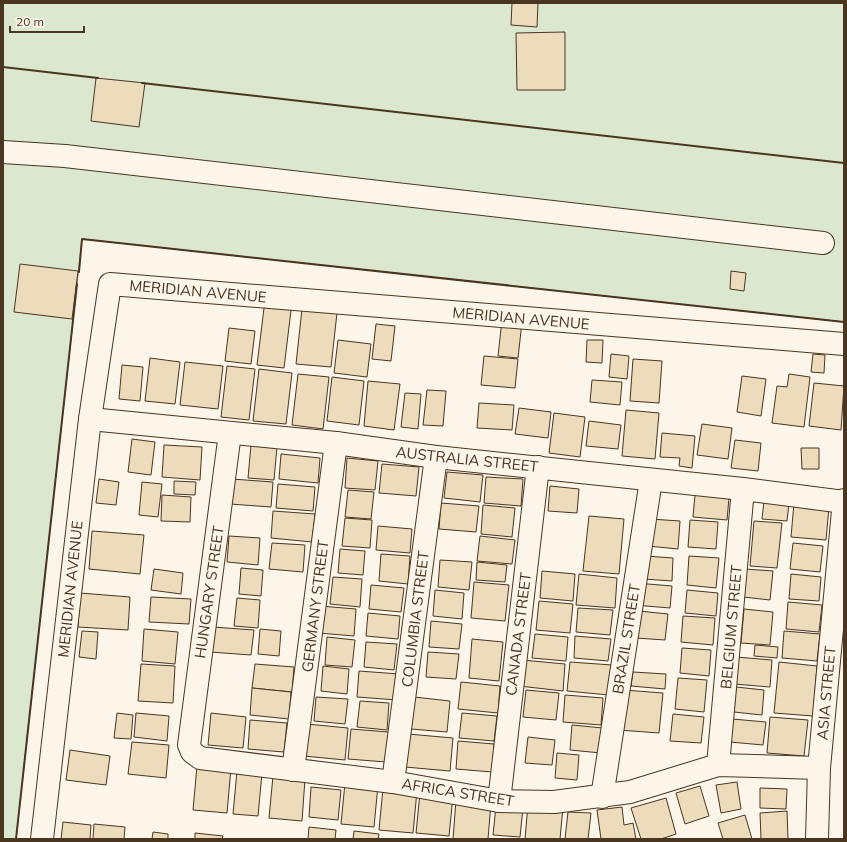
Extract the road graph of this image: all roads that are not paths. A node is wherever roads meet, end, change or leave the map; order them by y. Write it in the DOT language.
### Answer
graph roads {
  1 [pos="3,152"];
  2 [pos="823,243"];
  3 [pos="844,344"];
  4 [pos="90,418"];
  5 [pos="230,433"];
  6 [pos="336,443"];
  7 [pos="436,457"];
  8 [pos="538,467"];
  9 [pos="651,480"];
  10 [pos="744,489"];
  11 [pos="844,502"];
  12 [pos="192,752"];
  13 [pos="718,765"];
  14 [pos="819,768"];
  15 [pos="294,770"];
  16 [pos="394,782"];
  17 [pos="602,797"];
  18 [pos="499,801"];
  19 [pos="42,839"];
  20 [pos="817,839"];
  1 -- 2 [label="street"];
  3 -- 4 [label="street, MERIDIAN AVENUE"];
  4 -- 5 [label="street, AUSTRALIA STREET"];
  4 -- 19 [label="street, MERIDIAN AVENUE"];
  5 -- 6 [label="street, AUSTRALIA STREET"];
  5 -- 12 [label="street, HUNGARY STREET"];
  6 -- 7 [label="street, AUSTRALIA STREET"];
  6 -- 15 [label="street, GERMANY STREET"];
  7 -- 8 [label="street, AUSTRALIA STREET"];
  7 -- 16 [label="street, COLUMBIA STREET"];
  8 -- 9 [label="street, AUSTRALIA STREET"];
  8 -- 18 [label="street, CANADA STREET"];
  9 -- 10 [label="street, AUSTRALIA STREET"];
  9 -- 17 [label="street, BRAZIL STREET"];
  10 -- 11 [label="street, AUSTRALIA STREET"];
  10 -- 13 [label="street, BELGIUM STREET"];
  11 -- 14 [label="street, ASIA STREET"];
  12 -- 15 [label="street, AFRICA STREET"];
  13 -- 14 [label="street, AFRICA STREET"];
  13 -- 17 [label="street, AFRICA STREET"];
  14 -- 20 [label="street, ASIA STREET"];
  15 -- 16 [label="street, AFRICA STREET"];
  16 -- 18 [label="street, AFRICA STREET"];
  17 -- 18 [label="street, AFRICA STREET"];
}
